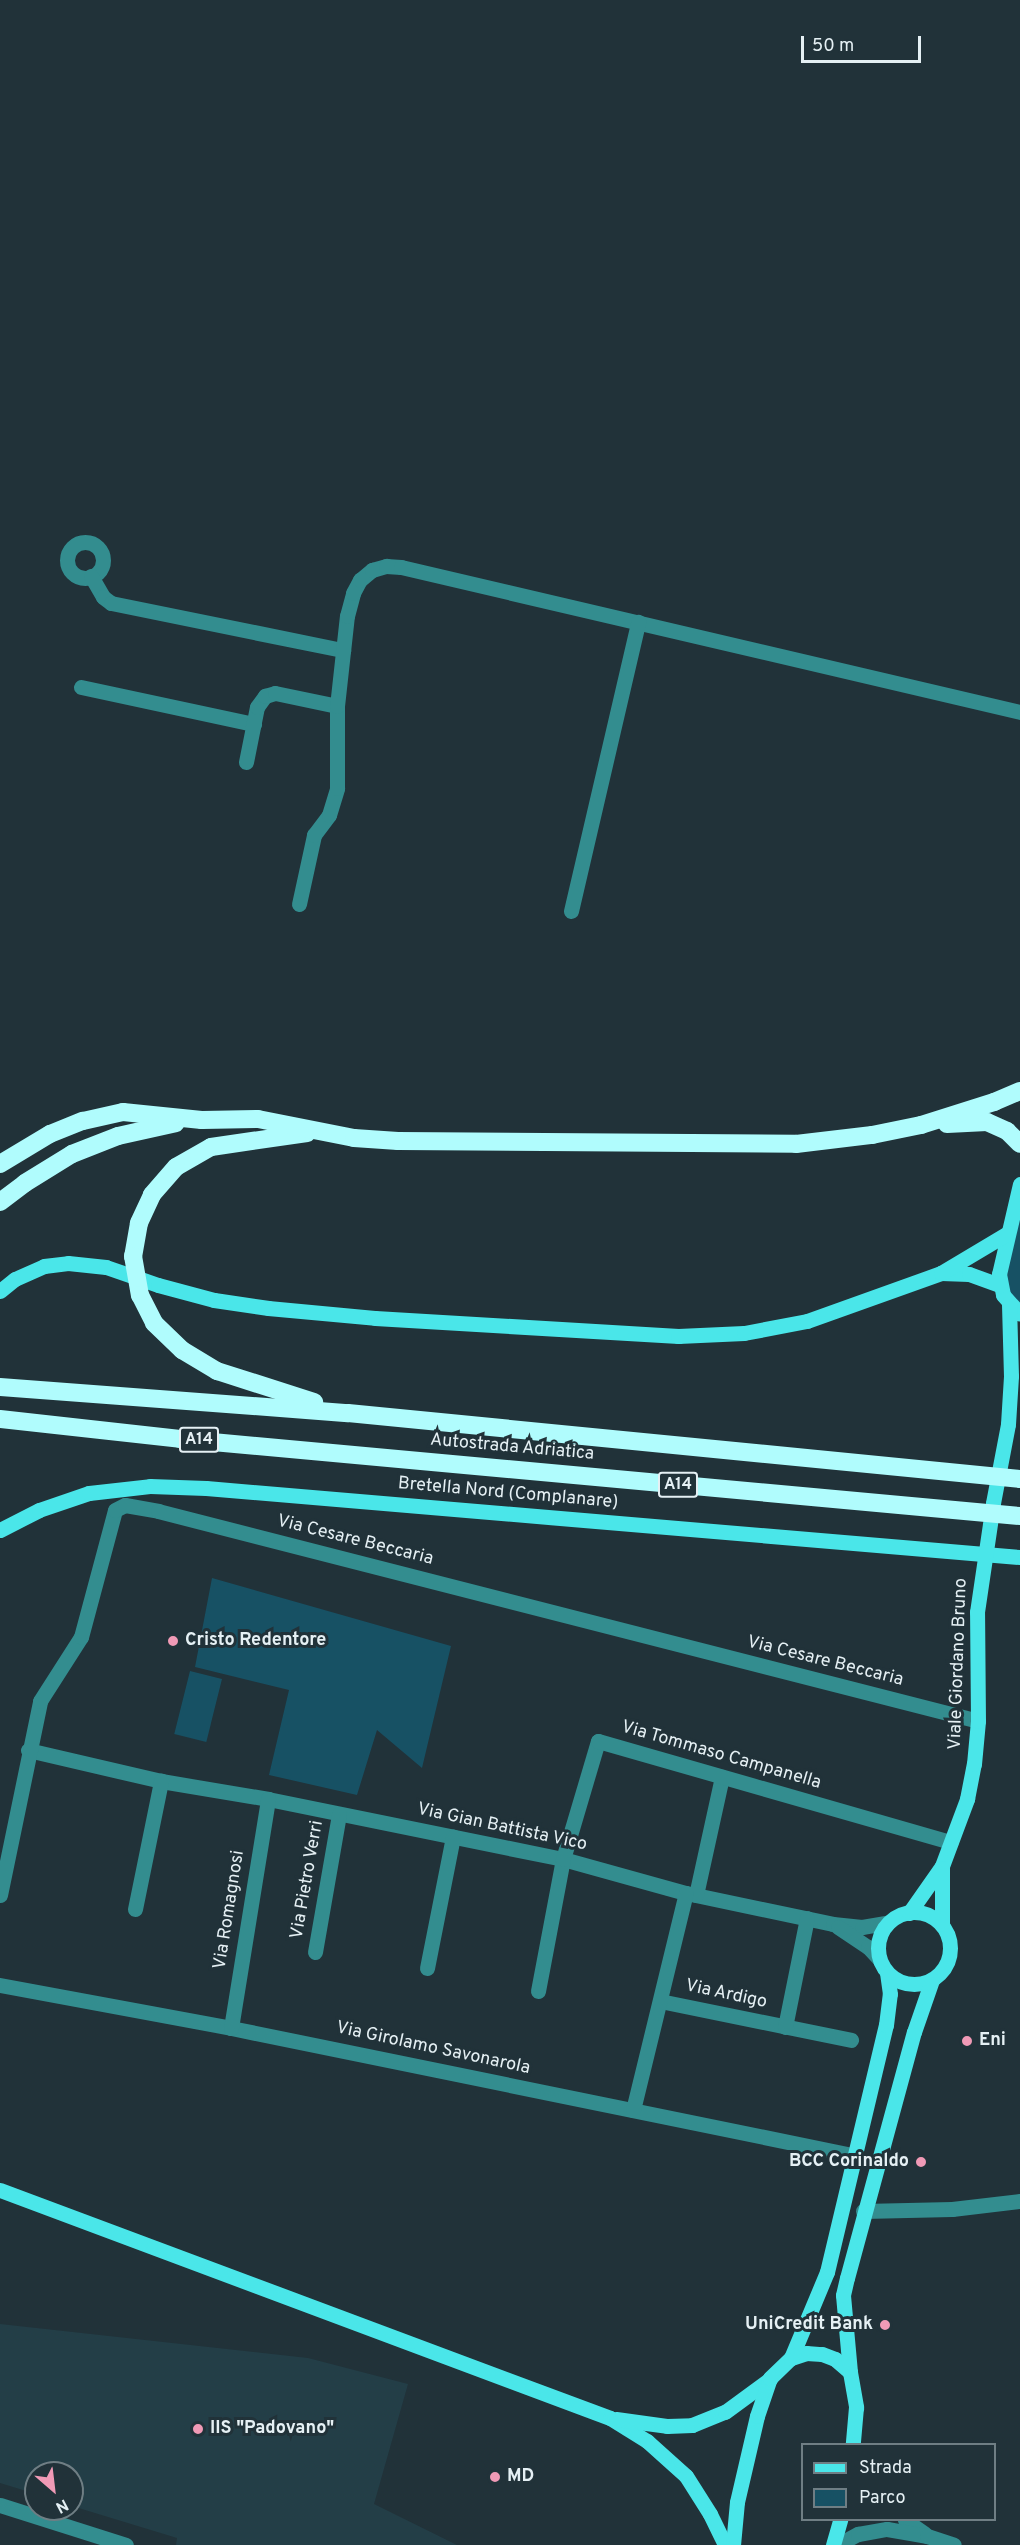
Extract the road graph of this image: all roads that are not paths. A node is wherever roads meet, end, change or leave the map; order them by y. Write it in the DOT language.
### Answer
graph roads {
  1 [pos="91,576"];
  2 [pos="638,622"];
  3 [pos="343,650"];
  4 [pos="81,687"];
  5 [pos="337,706"];
  6 [pos="1020,712"];
  7 [pos="254,724"];
  8 [pos="246,762"];
  9 [pos="299,904"];
  10 [pos="571,911"];
  11 [pos="1020,1091"];
  12 [pos="202,1120"];
  13 [pos="921,1125"];
  14 [pos="320,1131"];
  15 [pos="1020,1144"];
  16 [pos="0,1164"];
  17 [pos="1020,1184"];
  18 [pos="0,1202"];
  19 [pos="1008,1233"];
  20 [pos="941,1273"];
  21 [pos="1000,1285"];
  22 [pos="0,1291"];
  23 [pos="1014,1309"];
  24 [pos="0,1387"];
  25 [pos="1020,1395"];
  26 [pos="348,1413"];
  27 [pos="0,1419"];
  28 [pos="1008,1425"];
  29 [pos="1020,1479"];
  30 [pos="1020,1516"];
  31 [pos="0,1530"];
  32 [pos="1020,1557"];
  33 [pos="978,1721"];
  34 [pos="28,1750"];
  35 [pos="722,1777"];
  36 [pos="161,1781"];
  37 [pos="268,1799"];
  38 [pos="339,1814"];
  39 [pos="453,1837"];
  40 [pos="951,1842"];
  41 [pos="563,1859"];
  42 [pos="942,1866"];
  43 [pos="691,1894"];
  44 [pos="0,1895"];
  45 [pos="135,1909"];
  46 [pos="909,1913"];
  47 [pos="807,1918"];
  48 [pos="889,1922"];
  49 [pos="833,1924"];
  50 [pos="942,1924"];
  51 [pos="315,1952"];
  52 [pos="879,1959"];
  53 [pos="427,1968"];
  54 [pos="887,1973"];
  55 [pos="932,1980"];
  56 [pos="0,1985"];
  57 [pos="538,1991"];
  58 [pos="660,2001"];
  59 [pos="785,2027"];
  60 [pos="231,2028"];
  61 [pos="851,2040"];
  62 [pos="633,2110"];
  63 [pos="857,2156"];
  64 [pos="0,2190"];
  65 [pos="1020,2201"];
  66 [pos="863,2211"];
  67 [pos="791,2358"];
  68 [pos="850,2372"];
  69 [pos="770,2378"];
  70 [pos="610,2418"];
  71 [pos="853,2443"];
  72 [pos="0,2505"];
  73 [pos="840,2521"];
  74 [pos="906,2521"];
  75 [pos="927,2535"];
  76 [pos="126,2545"];
  77 [pos="725,2545"];
  78 [pos="733,2545"];
  79 [pos="835,2545"];
  80 [pos="954,2545"];
  1 -- 3 [label="street"];
  2 -- 3 [label="street"];
  2 -- 6 [label="street"];
  2 -- 10 [label="street"];
  3 -- 5 [label="street"];
  4 -- 7 [label="street"];
  5 -- 7 [label="street"];
  5 -- 9 [label="street"];
  7 -- 8 [label="street"];
  11 -- 13 [label="highway"];
  12 -- 14 [label="highway"];
  12 -- 16 [label="highway"];
  12 -- 18 [label="highway"];
  13 -- 14 [label="highway"];
  13 -- 15 [label="highway"];
  14 -- 26 [label="highway"];
  17 -- 19 [label="main road"];
  19 -- 20 [label="main road"];
  19 -- 21 [label="main road"];
  20 -- 21 [label="main road"];
  20 -- 22 [label="main road"];
  21 -- 23 [label="main road"];
  23 -- 28 [label="main road"];
  24 -- 26 [label="highway, Autostrada Adriatica / A14"];
  25 -- 28 [label="main road"];
  26 -- 29 [label="highway, Autostrada Adriatica / A14"];
  27 -- 30 [label="highway, Autostrada Adriatica / A14"];
  28 -- 33 [label="main road, Viale Giordano Bruno"];
  31 -- 32 [label="main road, Bretella Nord (Complanare)"];
  33 -- 34 [label="street, Via Cesare Beccaria"];
  33 -- 40 [label="main road, Viale Giordano Bruno"];
  34 -- 36 [label="street, Via Gian Battista Vico"];
  34 -- 44 [label="street, Via Cesare Beccaria"];
  35 -- 40 [label="street, Via Tommaso Campanella"];
  35 -- 41 [label="street, Via Tommaso Campanella"];
  35 -- 43 [label="street, Via Ardigo"];
  36 -- 37 [label="street, Via Gian Battista Vico"];
  36 -- 45 [label="street"];
  37 -- 38 [label="street, Via Gian Battista Vico"];
  37 -- 60 [label="street, Via Romagnosi"];
  38 -- 39 [label="street, Via Gian Battista Vico"];
  38 -- 51 [label="street, Via Pietro Verri"];
  39 -- 41 [label="street, Via Gian Battista Vico"];
  39 -- 53 [label="street"];
  40 -- 42 [label="main road, Viale Giordano Bruno"];
  41 -- 43 [label="street, Via Gian Battista Vico"];
  41 -- 57 [label="street"];
  42 -- 46 [label="main road, Viale Giordano Bruno"];
  42 -- 50 [label="main road, Viale Giordano Bruno"];
  43 -- 47 [label="street, Via Gian Battista Vico"];
  43 -- 58 [label="street, Via Ardigo"];
  46 -- 48 [label="main road"];
  46 -- 50 [label="main road"];
  47 -- 49 [label="street, Via Gian Battista Vico"];
  47 -- 59 [label="street, Via Ardigo"];
  48 -- 49 [label="street, Via Gian Battista Vico"];
  48 -- 52 [label="main road"];
  49 -- 52 [label="street, Via Gian Battista Vico"];
  50 -- 55 [label="main road"];
  52 -- 54 [label="main road"];
  54 -- 55 [label="main road"];
  54 -- 63 [label="main road"];
  55 -- 66 [label="main road"];
  56 -- 60 [label="street, Via Girolamo Savonarola"];
  58 -- 59 [label="street, Via Ardigo"];
  58 -- 62 [label="street, Via Ardigo"];
  59 -- 61 [label="street, Via Ardigo"];
  60 -- 62 [label="street, Via Girolamo Savonarola"];
  62 -- 63 [label="street, Via Girolamo Savonarola"];
  63 -- 67 [label="main road"];
  64 -- 70 [label="main road"];
  65 -- 66 [label="street"];
  66 -- 68 [label="main road"];
  67 -- 68 [label="main road"];
  67 -- 69 [label="main road"];
  68 -- 71 [label="main road"];
  69 -- 70 [label="main road"];
  69 -- 78 [label="main road"];
  70 -- 77 [label="main road"];
  72 -- 76 [label="street"];
  73 -- 79 [label="main road"];
  74 -- 75 [label="street"];
  75 -- 79 [label="street"];
  75 -- 80 [label="street"];
}
